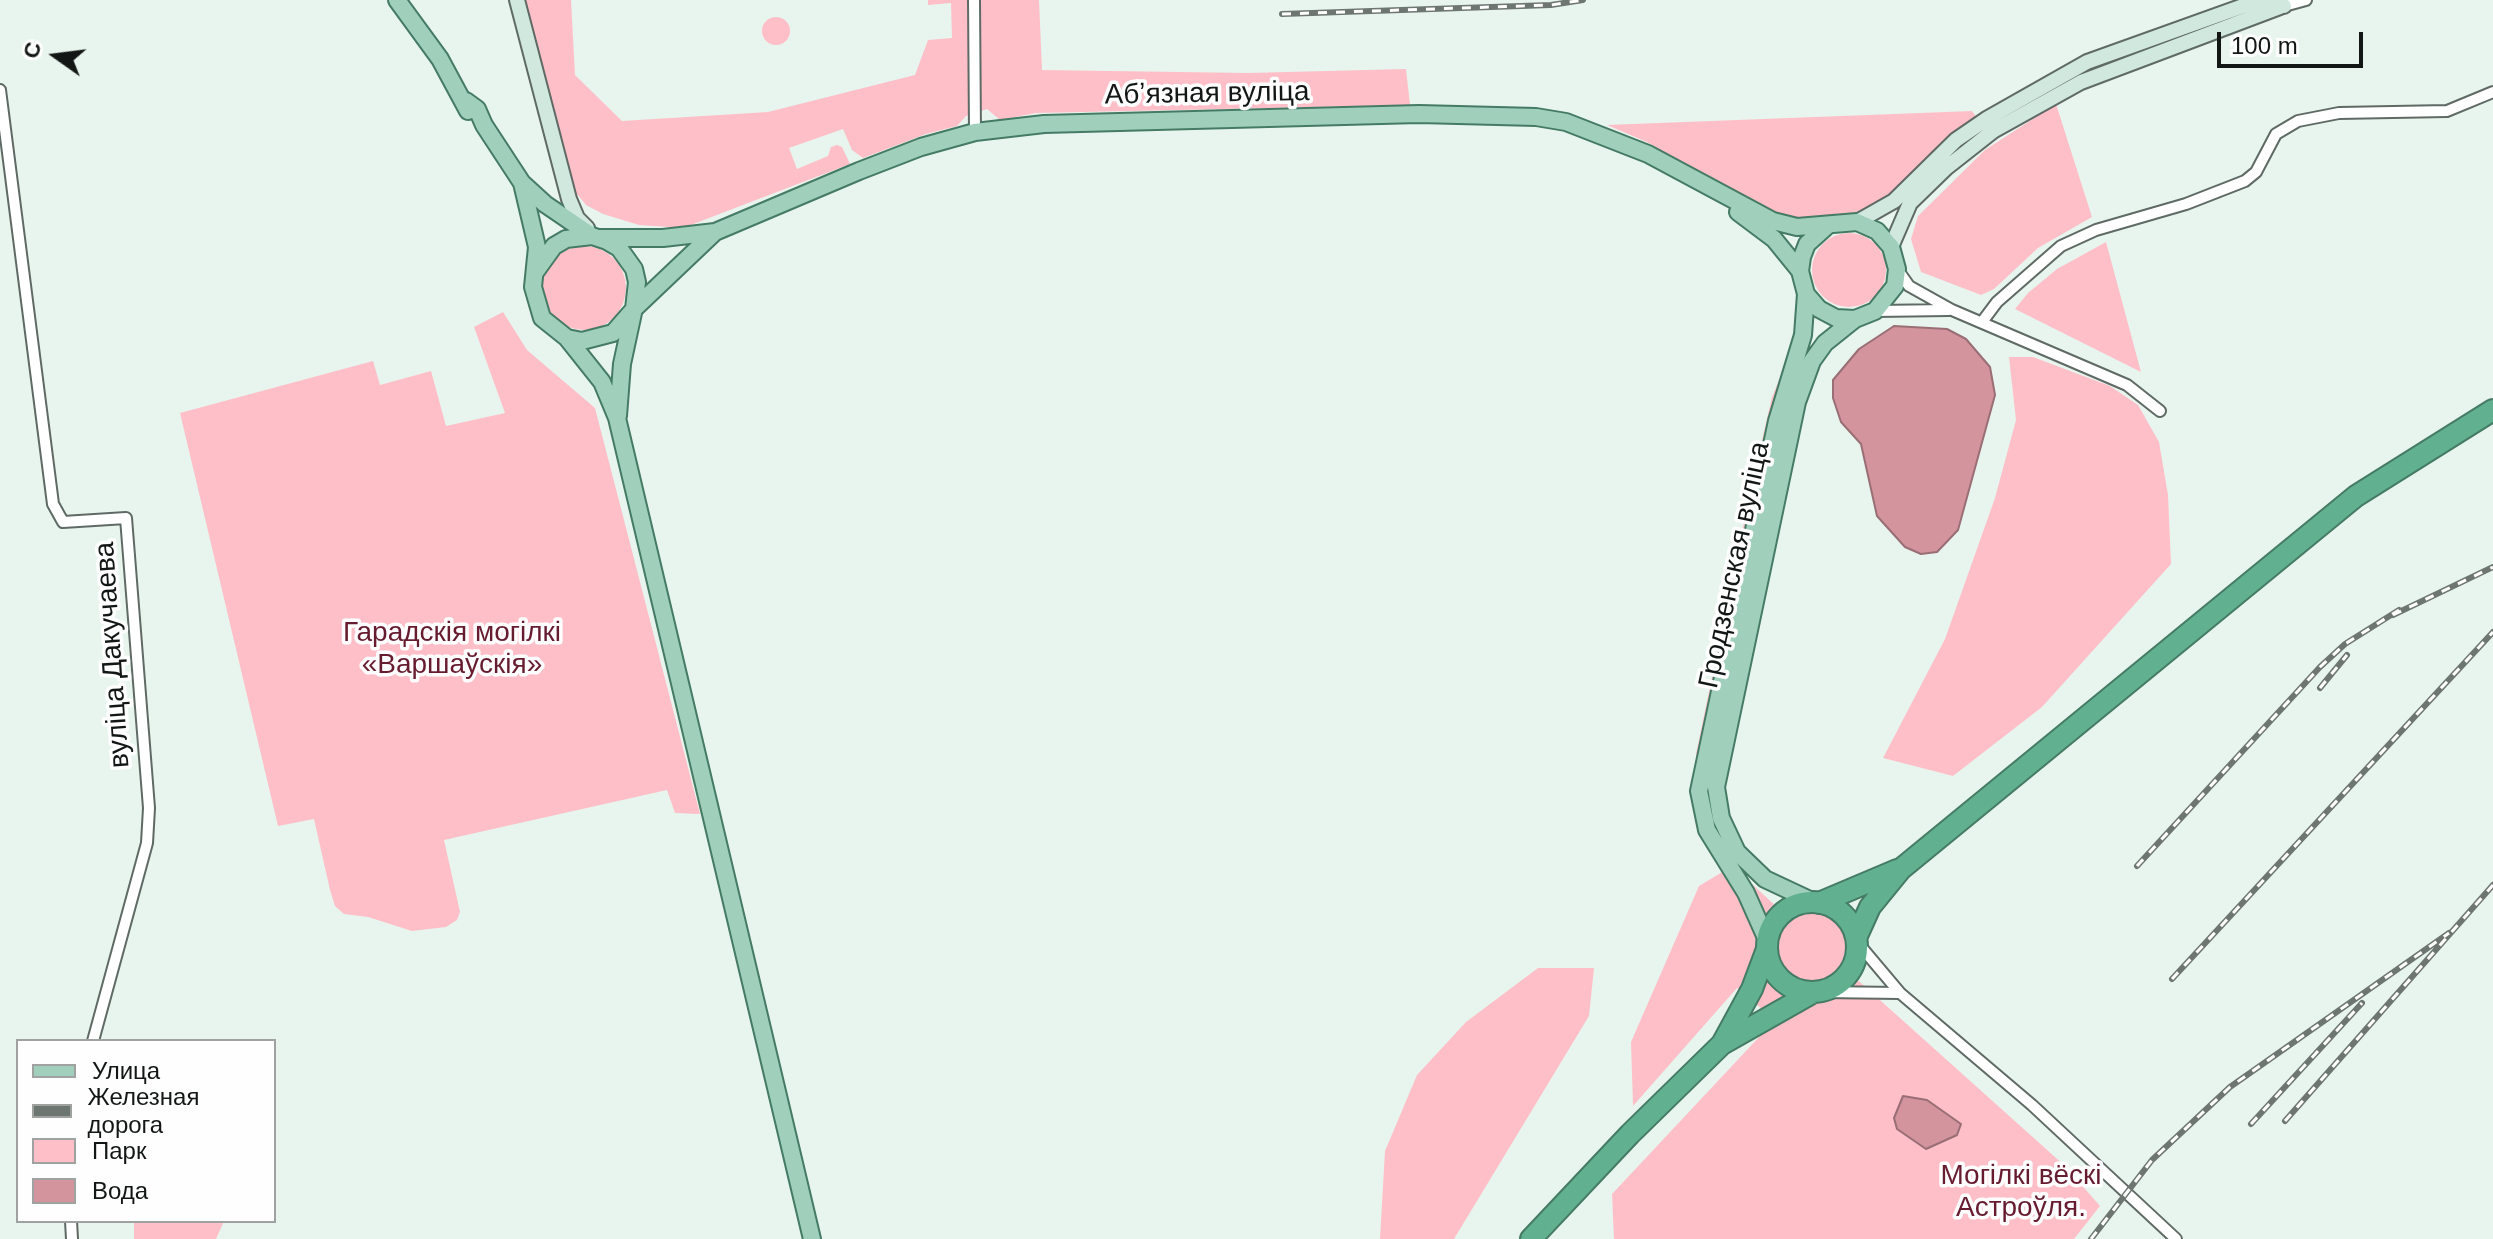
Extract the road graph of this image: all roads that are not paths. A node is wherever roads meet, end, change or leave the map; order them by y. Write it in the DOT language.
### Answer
graph roads {
  1 [pos="397,0"];
  2 [pos="517,0"];
  3 [pos="974,0"];
  4 [pos="2306,0"];
  5 [pos="2253,2"];
  6 [pos="2284,3"];
  7 [pos="0,90"];
  8 [pos="2493,92"];
  9 [pos="975,132"];
  10 [pos="559,159"];
  11 [pos="522,183"];
  12 [pos="1705,187"];
  13 [pos="545,204"];
  14 [pos="1857,222"];
  15 [pos="1827,226"];
  16 [pos="715,232"];
  17 [pos="596,237"];
  18 [pos="1891,247"];
  19 [pos="1897,269"];
  20 [pos="536,271"];
  21 [pos="1800,271"];
  22 [pos="1806,294"];
  23 [pos="634,309"];
  24 [pos="1952,310"];
  25 [pos="1875,311"];
  26 [pos="1855,319"];
  27 [pos="1982,322"];
  28 [pos="567,338"];
  29 [pos="2493,410"];
  30 [pos="2160,411"];
  31 [pos="617,418"];
  32 [pos="1901,869"];
  33 [pos="1817,902"];
  34 [pos="1856,940"];
  35 [pos="1767,945"];
  36 [pos="1816,992"];
  37 [pos="1900,993"];
  38 [pos="94,1039"];
  39 [pos="1722,1044"];
  40 [pos="812,1239"];
  41 [pos="1531,1239"];
  42 [pos="2176,1239"];
  1 -- 11 [label="main road"];
  2 -- 10 [label="street"];
  3 -- 9 [label="street"];
  4 -- 6 [label="street, Абʼязная вуліца"];
  5 -- 6 [label="street, Абʼязная вуліца"];
  5 -- 14 [label="street, Абʼязная вуліца"];
  6 -- 18 [label="street, Абʼязная вуліца"];
  7 -- 38 [label="street, вуліца Дакучаева"];
  8 -- 27 [label="street"];
  9 -- 12 [label="main road, Абʼязная вуліца"];
  9 -- 16 [label="main road, Абʼязная вуліца"];
  10 -- 13 [label="street"];
  10 -- 17 [label="street"];
  11 -- 13 [label="main road"];
  11 -- 20 [label="main road"];
  12 -- 15 [label="main road, Абʼязная вуліца"];
  12 -- 21 [label="main road, Абʼязная вуліца"];
  13 -- 17 [label="main road"];
  14 -- 15 [label="main road, Абʼязная вуліца"];
  14 -- 18 [label="main road"];
  15 -- 21 [label="main road"];
  16 -- 17 [label="main road, Абʼязная вуліца"];
  16 -- 23 [label="main road, Абʼязная вуліца"];
  17 -- 20 [label="main road"];
  17 -- 23 [label="main road"];
  18 -- 19 [label="main road"];
  19 -- 24 [label="street"];
  19 -- 25 [label="main road"];
  20 -- 28 [label="main road"];
  21 -- 22 [label="main road, Абʼязная вуліца"];
  22 -- 26 [label="main road"];
  22 -- 35 [label="main road, Гродзенская вуліца"];
  23 -- 28 [label="main road"];
  23 -- 31 [label="main road"];
  24 -- 25 [label="street"];
  24 -- 27 [label="street"];
  25 -- 26 [label="main road"];
  26 -- 33 [label="main road, Гродзенская вуліца"];
  27 -- 30 [label="street"];
  28 -- 31 [label="main road"];
  29 -- 32 [label="highway"];
  31 -- 40 [label="main road"];
  32 -- 33 [label="highway"];
  32 -- 34 [label="highway"];
  33 -- 34 [label="highway"];
  33 -- 35 [label="highway"];
  34 -- 36 [label="highway"];
  34 -- 37 [label="street"];
  35 -- 36 [label="highway"];
  35 -- 39 [label="highway"];
  36 -- 37 [label="street"];
  36 -- 39 [label="highway"];
  37 -- 42 [label="street"];
  39 -- 41 [label="highway"];
}
